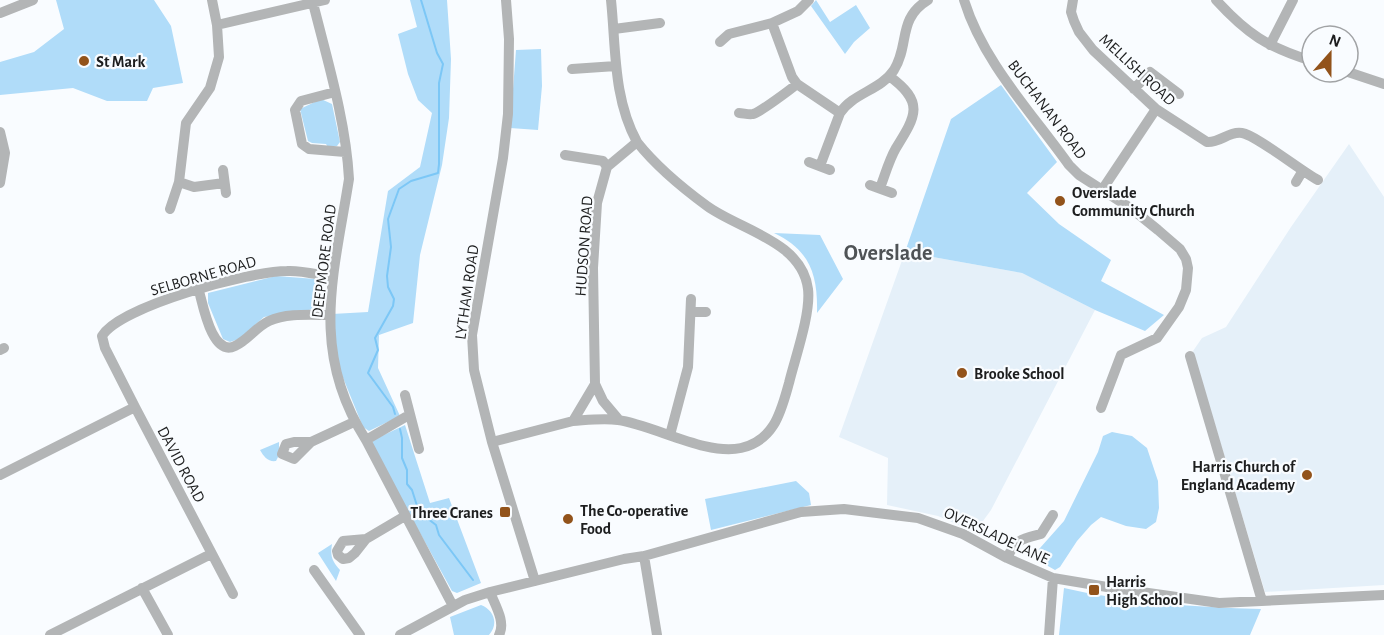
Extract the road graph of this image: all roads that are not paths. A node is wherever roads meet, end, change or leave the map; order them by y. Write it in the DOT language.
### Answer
graph roads {
  1 [pos="33,0"];
  2 [pos="212,0"];
  3 [pos="506,0"];
  4 [pos="611,0"];
  5 [pos="809,0"];
  6 [pos="928,0"];
  7 [pos="964,0"];
  8 [pos="1073,0"];
  9 [pos="1216,0"];
  10 [pos="1293,0"];
  11 [pos="319,1"];
  12 [pos="0,13"];
  13 [pos="660,23"];
  14 [pos="771,23"];
  15 [pos="722,24"];
  16 [pos="217,25"];
  17 [pos="614,29"];
  18 [pos="729,34"];
  19 [pos="720,42"];
  20 [pos="1270,45"];
  21 [pos="1300,56"];
  22 [pos="616,66"];
  23 [pos="572,69"];
  24 [pos="890,76"];
  25 [pos="1360,76"];
  26 [pos="797,84"];
  27 [pos="1384,84"];
  28 [pos="1134,89"];
  29 [pos="335,92"];
  30 [pos="1179,94"];
  31 [pos="1156,109"];
  32 [pos="840,113"];
  33 [pos="745,116"];
  34 [pos="0,132"];
  35 [pos="637,141"];
  36 [pos="345,152"];
  37 [pos="565,155"];
  38 [pos="809,162"];
  39 [pos="607,167"];
  40 [pos="223,170"];
  41 [pos="1302,172"];
  42 [pos="1318,180"];
  43 [pos="179,182"];
  44 [pos="1296,182"];
  45 [pos="0,183"];
  46 [pos="1102,190"];
  47 [pos="892,193"];
  48 [pos="170,209"];
  49 [pos="333,277"];
  50 [pos="199,291"];
  51 [pos="691,299"];
  52 [pos="692,312"];
  53 [pos="706,312"];
  54 [pos="329,315"];
  55 [pos="105,348"];
  56 [pos="1190,356"];
  57 [pos="595,384"];
  58 [pos="405,394"];
  59 [pos="135,407"];
  60 [pos="1101,408"];
  61 [pos="409,415"];
  62 [pos="619,420"];
  63 [pos="354,422"];
  64 [pos="573,422"];
  65 [pos="670,435"];
  66 [pos="366,440"];
  67 [pos="311,442"];
  68 [pos="492,442"];
  69 [pos="419,449"];
  70 [pos="0,475"];
  71 [pos="1053,515"];
  72 [pos="405,516"];
  73 [pos="366,539"];
  74 [pos="211,554"];
  75 [pos="644,556"];
  76 [pos="1007,558"];
  77 [pos="314,570"];
  78 [pos="1053,578"];
  79 [pos="535,581"];
  80 [pos="142,588"];
  81 [pos="490,592"];
  82 [pos="233,594"];
  83 [pos="1384,595"];
  84 [pos="1262,601"];
  85 [pos="453,606"];
  86 [pos="50,635"];
  87 [pos="168,635"];
  88 [pos="360,635"];
  89 [pos="400,635"];
  90 [pos="500,635"];
  91 [pos="657,635"];
  92 [pos="1049,635"];
  1 -- 12 [label="street"];
  2 -- 16 [label="street"];
  3 -- 68 [label="street, LYTHAM ROAD"];
  4 -- 17 [label="street"];
  5 -- 14 [label="street"];
  6 -- 24 [label="street"];
  7 -- 46 [label="street, BUCHANAN ROAD"];
  8 -- 28 [label="street, MELLISH ROAD"];
  9 -- 20 [label="street"];
  10 -- 20 [label="street"];
  11 -- 16 [label="street"];
  11 -- 29 [label="street, DEEPMORE ROAD"];
  13 -- 17 [label="street"];
  14 -- 18 [label="street"];
  14 -- 26 [label="street"];
  15 -- 18 [label="street"];
  16 -- 43 [label="street"];
  17 -- 22 [label="street"];
  18 -- 19 [label="street"];
  20 -- 21 [label="street"];
  22 -- 23 [label="street"];
  22 -- 35 [label="street"];
  24 -- 32 [label="street"];
  24 -- 47 [label="street"];
  25 -- 27 [label="street"];
  26 -- 32 [label="street"];
  26 -- 33 [label="street"];
  28 -- 30 [label="street"];
  28 -- 31 [label="street, MELLISH ROAD"];
  29 -- 36 [label="street, DEEPMORE ROAD"];
  29 -- 36 [label="street"];
  31 -- 41 [label="street, MELLISH ROAD"];
  31 -- 46 [label="street"];
  32 -- 38 [label="street"];
  34 -- 45 [label="street"];
  35 -- 39 [label="street"];
  35 -- 65 [label="street"];
  36 -- 49 [label="street, DEEPMORE ROAD"];
  37 -- 39 [label="street"];
  39 -- 57 [label="street, HUDSON ROAD"];
  40 -- 43 [label="street"];
  41 -- 42 [label="street, MELLISH ROAD"];
  41 -- 44 [label="street"];
  43 -- 48 [label="street"];
  46 -- 60 [label="street, BUCHANAN ROAD"];
  49 -- 50 [label="street, SELBORNE ROAD"];
  49 -- 54 [label="street, DEEPMORE ROAD"];
  50 -- 54 [label="street"];
  50 -- 55 [label="street, SELBORNE ROAD"];
  51 -- 52 [label="street"];
  52 -- 53 [label="street"];
  52 -- 65 [label="street"];
  54 -- 63 [label="street, DEEPMORE ROAD"];
  55 -- 59 [label="street, DAVID ROAD"];
  56 -- 84 [label="street"];
  57 -- 62 [label="street"];
  57 -- 64 [label="street"];
  58 -- 61 [label="street"];
  59 -- 70 [label="street"];
  59 -- 74 [label="street, DAVID ROAD"];
  61 -- 66 [label="street"];
  61 -- 69 [label="street"];
  62 -- 64 [label="street"];
  62 -- 65 [label="street"];
  63 -- 66 [label="street, DEEPMORE ROAD"];
  63 -- 67 [label="street"];
  64 -- 68 [label="street"];
  66 -- 72 [label="street, DEEPMORE ROAD"];
  68 -- 79 [label="street, LYTHAM ROAD"];
  71 -- 76 [label="street"];
  72 -- 73 [label="street"];
  72 -- 85 [label="street, DEEPMORE ROAD"];
  74 -- 80 [label="street"];
  74 -- 82 [label="street, DAVID ROAD"];
  75 -- 76 [label="street, OVERSLADE LANE"];
  75 -- 79 [label="street, OVERSLADE LANE"];
  75 -- 91 [label="street"];
  76 -- 78 [label="street, OVERSLADE LANE"];
  77 -- 88 [label="street"];
  78 -- 84 [label="street, OVERSLADE LANE"];
  78 -- 92 [label="street"];
  79 -- 81 [label="street, OVERSLADE LANE"];
  80 -- 86 [label="street"];
  80 -- 87 [label="street"];
  81 -- 85 [label="street, OVERSLADE LANE"];
  81 -- 90 [label="street"];
  83 -- 84 [label="street, OVERSLADE LANE"];
  85 -- 89 [label="street, OVERSLADE LANE"];
}
